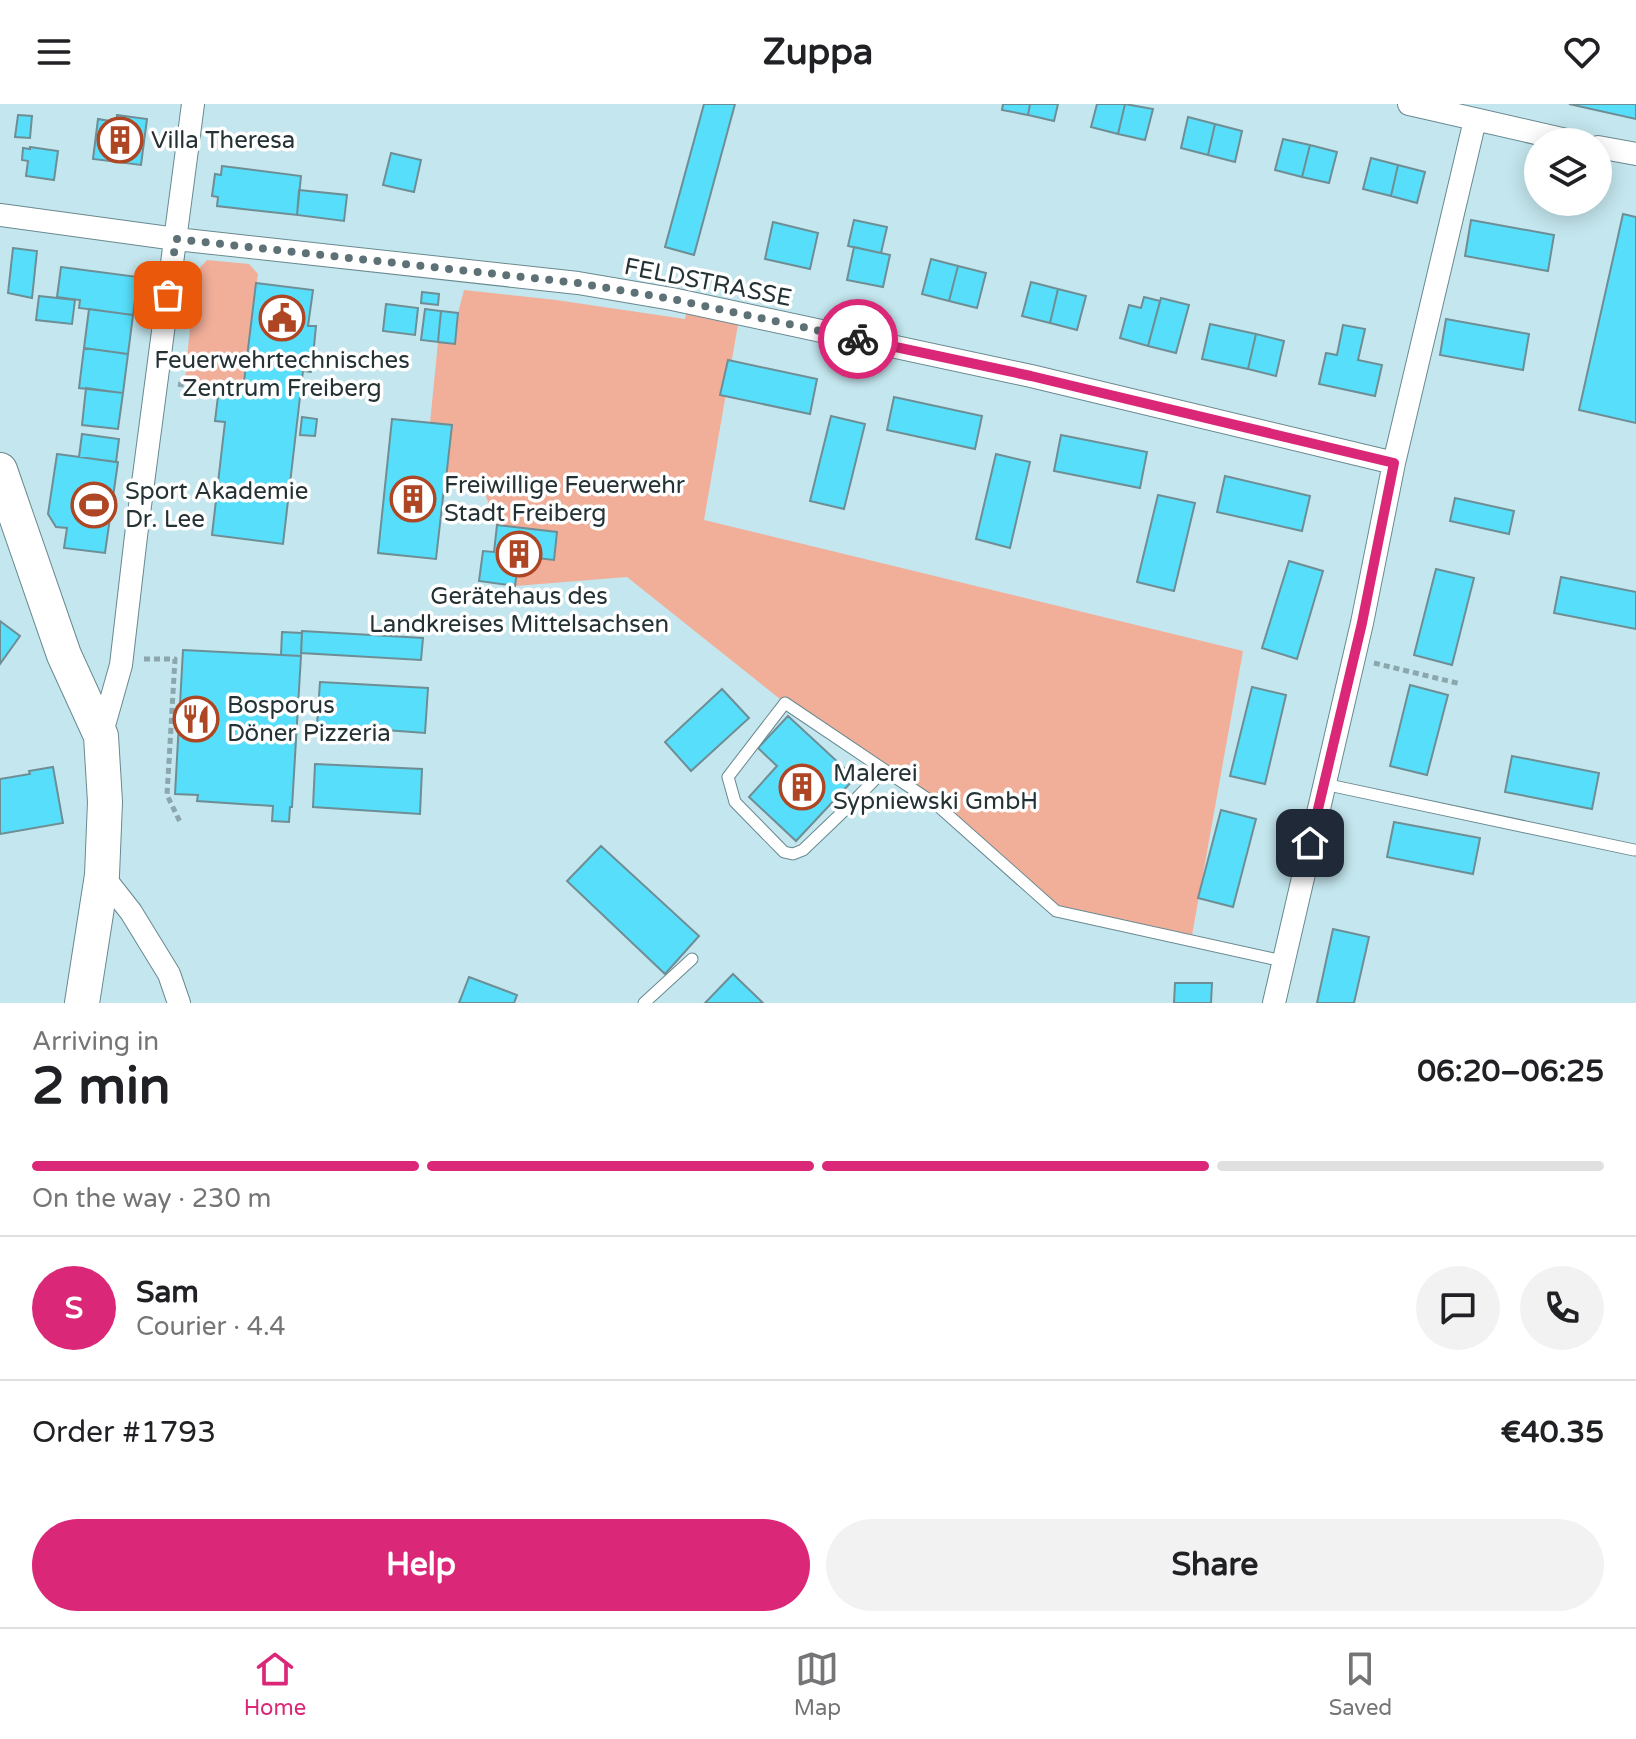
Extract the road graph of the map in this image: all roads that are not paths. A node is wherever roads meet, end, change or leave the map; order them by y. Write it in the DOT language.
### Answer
graph roads {
  1 [pos="193,104"];
  2 [pos="1409,104"];
  3 [pos="1475,120"];
  4 [pos="1524,131"];
  5 [pos="1612,150"];
  6 [pos="1636,154"];
  7 [pos="0,215"];
  8 [pos="176,239"];
  9 [pos="1394,463"];
  10 [pos="0,470"];
  11 [pos="101,736"];
  12 [pos="884,770"];
  13 [pos="1324,784"];
  14 [pos="1634,850"];
  15 [pos="102,875"];
  16 [pos="692,959"];
  17 [pos="1283,961"];
  18 [pos="82,1003"];
  19 [pos="179,1003"];
  20 [pos="644,1003"];
  21 [pos="1274,1003"];
  1 -- 8 [label="street"];
  2 -- 3 [label="street"];
  3 -- 4 [label="street"];
  3 -- 9 [label="street"];
  5 -- 6 [label="street"];
  7 -- 8 [label="street, FELDSTRASSE"];
  8 -- 9 [label="street, FELDSTRASSE"];
  8 -- 11 [label="street"];
  9 -- 13 [label="street"];
  10 -- 11 [label="main road"];
  11 -- 15 [label="main road"];
  12 -- 12 [label="lane"];
  12 -- 17 [label="lane"];
  13 -- 14 [label="lane"];
  13 -- 17 [label="street"];
  15 -- 18 [label="main road"];
  15 -- 19 [label="street"];
  16 -- 20 [label="lane"];
  17 -- 21 [label="street"];
}
